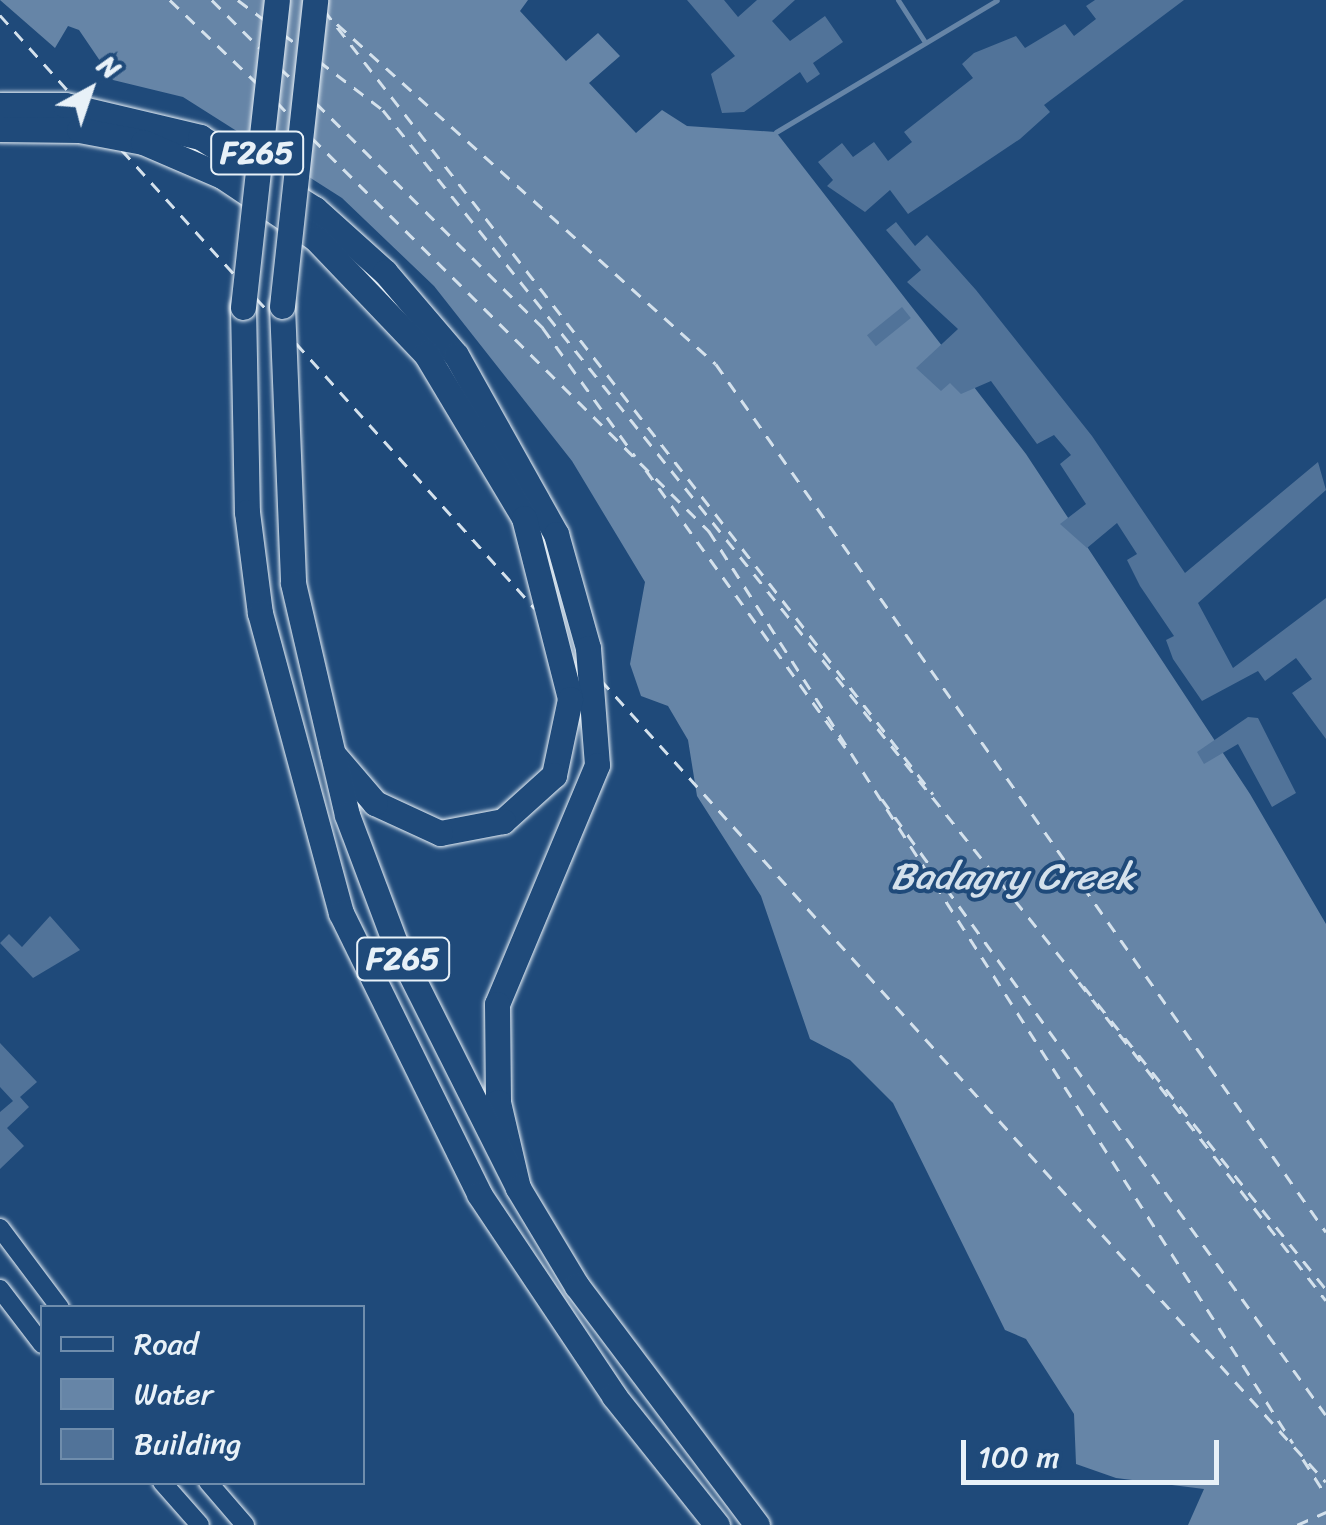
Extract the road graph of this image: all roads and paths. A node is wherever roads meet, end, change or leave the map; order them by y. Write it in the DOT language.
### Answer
graph roads {
  1 [pos="277,0"];
  2 [pos="316,0"];
  3 [pos="0,105"];
  4 [pos="0,129"];
  5 [pos="329,748"];
  6 [pos="518,1188"];
  7 [pos="0,1228"];
  8 [pos="0,1289"];
  9 [pos="58,1305"];
  10 [pos="40,1341"];
  11 [pos="165,1485"];
  12 [pos="211,1485"];
  13 [pos="200,1525"];
  14 [pos="245,1525"];
  15 [pos="716,1525"];
  16 [pos="757,1525"];
  1 -- 15 [label="highway, F265, bridge"];
  2 -- 5 [label="highway, F265, bridge"];
  3 -- 6 [label="highway"];
  4 -- 5 [label="highway"];
  5 -- 6 [label="highway, F265"];
  6 -- 16 [label="highway, F265"];
  7 -- 9 [label="street"];
  8 -- 10 [label="street"];
  11 -- 13 [label="street"];
  12 -- 14 [label="street"];
}
